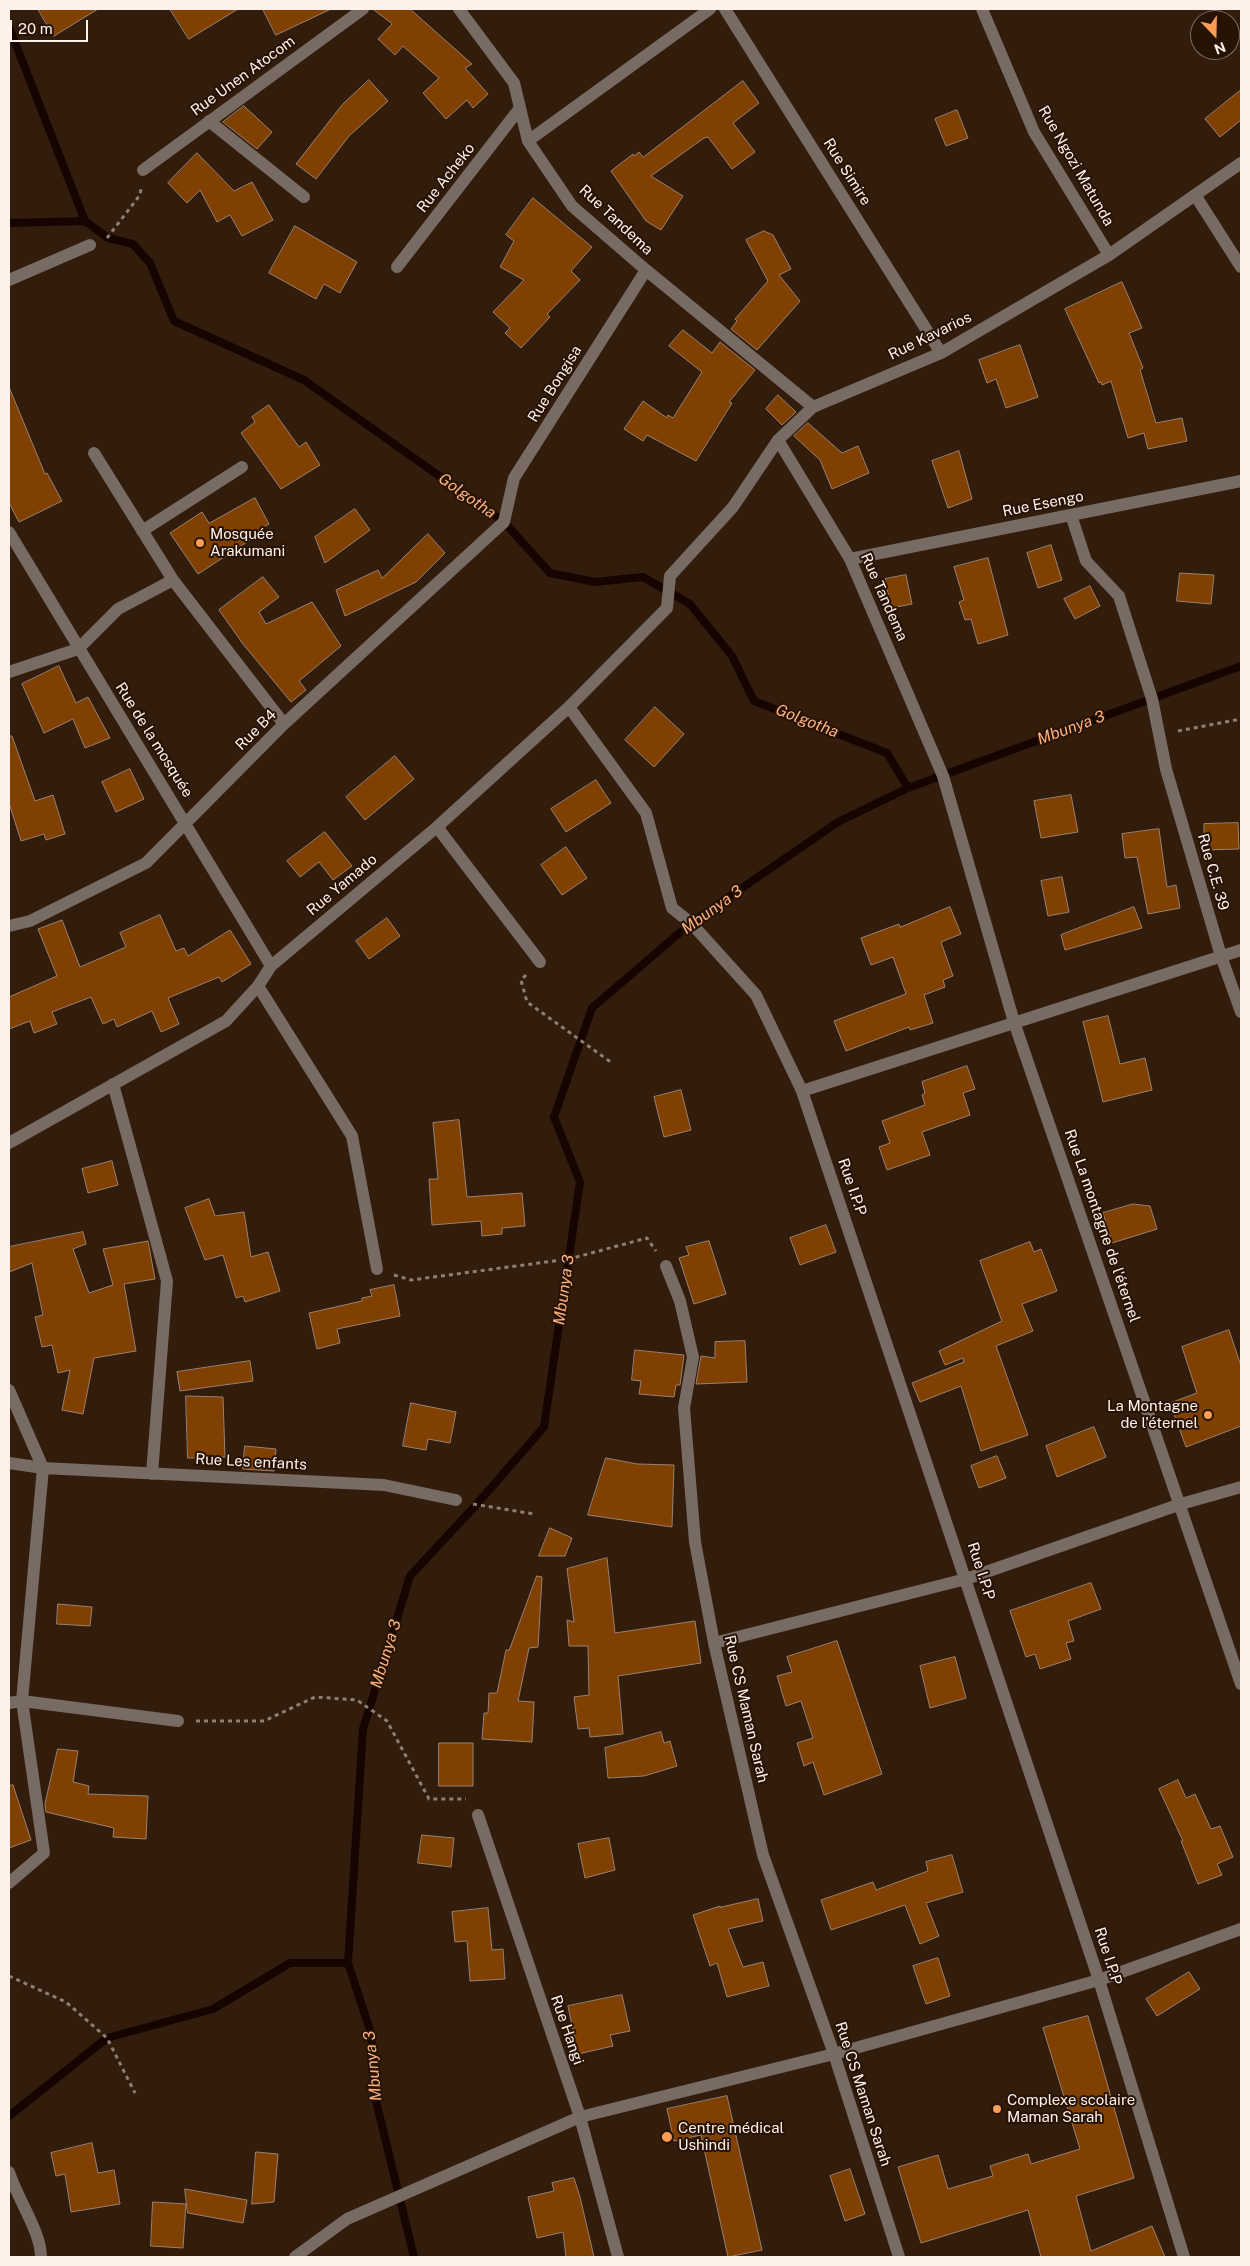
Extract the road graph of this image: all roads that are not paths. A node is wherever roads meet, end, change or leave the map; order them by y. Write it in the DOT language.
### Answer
graph roads {
  1 [pos="363,9"];
  2 [pos="459,9"];
  3 [pos="710,9"];
  4 [pos="725,9"];
  5 [pos="982,9"];
  6 [pos="520,108"];
  7 [pos="209,121"];
  8 [pos="528,141"];
  9 [pos="1241,162"];
  10 [pos="143,170"];
  11 [pos="1194,195"];
  12 [pos="304,197"];
  13 [pos="90,245"];
  14 [pos="1109,256"];
  15 [pos="397,267"];
  16 [pos="1241,267"];
  17 [pos="646,270"];
  18 [pos="9,280"];
  19 [pos="941,353"];
  20 [pos="813,407"];
  21 [pos="778,440"];
  22 [pos="94,453"];
  23 [pos="242,467"];
  24 [pos="1241,481"];
  25 [pos="1071,515"];
  26 [pos="504,522"];
  27 [pos="142,531"];
  28 [pos="9,532"];
  29 [pos="850,559"];
  30 [pos="173,580"];
  31 [pos="666,608"];
  32 [pos="78,649"];
  33 [pos="9,672"];
  34 [pos="569,707"];
  35 [pos="284,724"];
  36 [pos="943,776"];
  37 [pos="186,823"];
  38 [pos="437,827"];
  39 [pos="9,926"];
  40 [pos="1241,950"];
  41 [pos="1221,956"];
  42 [pos="540,962"];
  43 [pos="271,966"];
  44 [pos="258,986"];
  45 [pos="1241,1012"];
  46 [pos="1014,1022"];
  47 [pos="113,1084"];
  48 [pos="802,1091"];
  49 [pos="9,1143"];
  50 [pos="666,1266"];
  51 [pos="376,1269"];
  52 [pos="9,1390"];
  53 [pos="9,1463"];
  54 [pos="43,1468"];
  55 [pos="152,1474"];
  56 [pos="1241,1487"];
  57 [pos="456,1500"];
  58 [pos="1181,1504"];
  59 [pos="966,1578"];
  60 [pos="714,1643"];
  61 [pos="1241,1684"];
  62 [pos="22,1701"];
  63 [pos="9,1703"];
  64 [pos="178,1721"];
  65 [pos="478,1815"];
  66 [pos="9,1884"];
  67 [pos="1241,1929"];
  68 [pos="1099,1980"];
  69 [pos="834,2054"];
  70 [pos="580,2117"];
  71 [pos="9,2172"];
  72 [pos="41,2257"];
  73 [pos="295,2257"];
  74 [pos="618,2257"];
  75 [pos="899,2257"];
  76 [pos="1184,2257"];
  1 -- 7 [label="street, Rue Unen Atocom"];
  2 -- 6 [label="street, Rue Tandema"];
  3 -- 8 [label="street"];
  4 -- 19 [label="street, Rue Simire"];
  5 -- 14 [label="street, Rue Ngozi Matunda"];
  6 -- 8 [label="street, Rue Tandema"];
  6 -- 15 [label="street, Rue Acheko"];
  7 -- 10 [label="street, Rue Unen Atocom"];
  7 -- 12 [label="street"];
  8 -- 17 [label="street, Rue Tandema"];
  9 -- 11 [label="street, Rue Kavarios"];
  11 -- 14 [label="street, Rue Kavarios"];
  11 -- 16 [label="street"];
  13 -- 18 [label="street"];
  14 -- 19 [label="street, Rue Kavarios"];
  17 -- 20 [label="street, Rue Tandema"];
  17 -- 26 [label="street, Rue Bongisa"];
  19 -- 20 [label="street, Rue Kavarios"];
  20 -- 21 [label="street, Rue Kavarios"];
  21 -- 29 [label="street, Rue Tandema"];
  21 -- 31 [label="street, Rue Kavarios"];
  22 -- 27 [label="street"];
  23 -- 27 [label="street"];
  24 -- 25 [label="street, Rue Esengo"];
  25 -- 29 [label="street, Rue Esengo"];
  25 -- 41 [label="street, Rue C.E. 39"];
  26 -- 35 [label="street, Rue B4"];
  27 -- 30 [label="street"];
  28 -- 32 [label="street, Rue de la mosquée"];
  29 -- 36 [label="street, Rue Tandema"];
  30 -- 32 [label="street"];
  30 -- 35 [label="street"];
  31 -- 34 [label="street, Rue Yamado"];
  32 -- 33 [label="street"];
  32 -- 37 [label="street, Rue de la mosquée"];
  34 -- 38 [label="street, Rue Yamado"];
  34 -- 48 [label="street, Rue I.P.P"];
  35 -- 37 [label="street, Rue B4"];
  36 -- 46 [label="street, Rue La montagne de l'éternel"];
  37 -- 39 [label="street, Rue B4"];
  37 -- 43 [label="street, Rue de la mosquée"];
  38 -- 42 [label="street"];
  38 -- 43 [label="street, Rue Yamado"];
  40 -- 41 [label="street"];
  41 -- 45 [label="street, Rue C.E. 39"];
  41 -- 46 [label="street"];
  43 -- 44 [label="street, Rue Yamado"];
  44 -- 47 [label="street, Rue Yamado"];
  44 -- 51 [label="street"];
  46 -- 48 [label="street"];
  46 -- 58 [label="street, Rue La montagne de l'éternel"];
  47 -- 49 [label="street, Rue Yamado"];
  47 -- 55 [label="street"];
  48 -- 59 [label="street, Rue I.P.P"];
  50 -- 60 [label="street, Rue CS Maman Sarah"];
  52 -- 54 [label="street"];
  53 -- 54 [label="street, Rue Les enfants"];
  54 -- 55 [label="street, Rue Les enfants"];
  54 -- 62 [label="street"];
  55 -- 57 [label="street, Rue Les enfants"];
  56 -- 58 [label="street"];
  58 -- 59 [label="street"];
  58 -- 61 [label="street, Rue La montagne de l'éternel"];
  59 -- 60 [label="street"];
  59 -- 68 [label="street, Rue I.P.P"];
  60 -- 69 [label="street, Rue CS Maman Sarah"];
  62 -- 63 [label="street"];
  62 -- 64 [label="street"];
  62 -- 66 [label="street"];
  65 -- 70 [label="street, Rue Hangi"];
  67 -- 68 [label="street"];
  68 -- 69 [label="street"];
  68 -- 76 [label="street, Rue I.P.P"];
  69 -- 70 [label="street"];
  69 -- 75 [label="street, Rue CS Maman Sarah"];
  70 -- 73 [label="street"];
  70 -- 74 [label="street, Rue Hangi"];
  71 -- 72 [label="street"];
}
